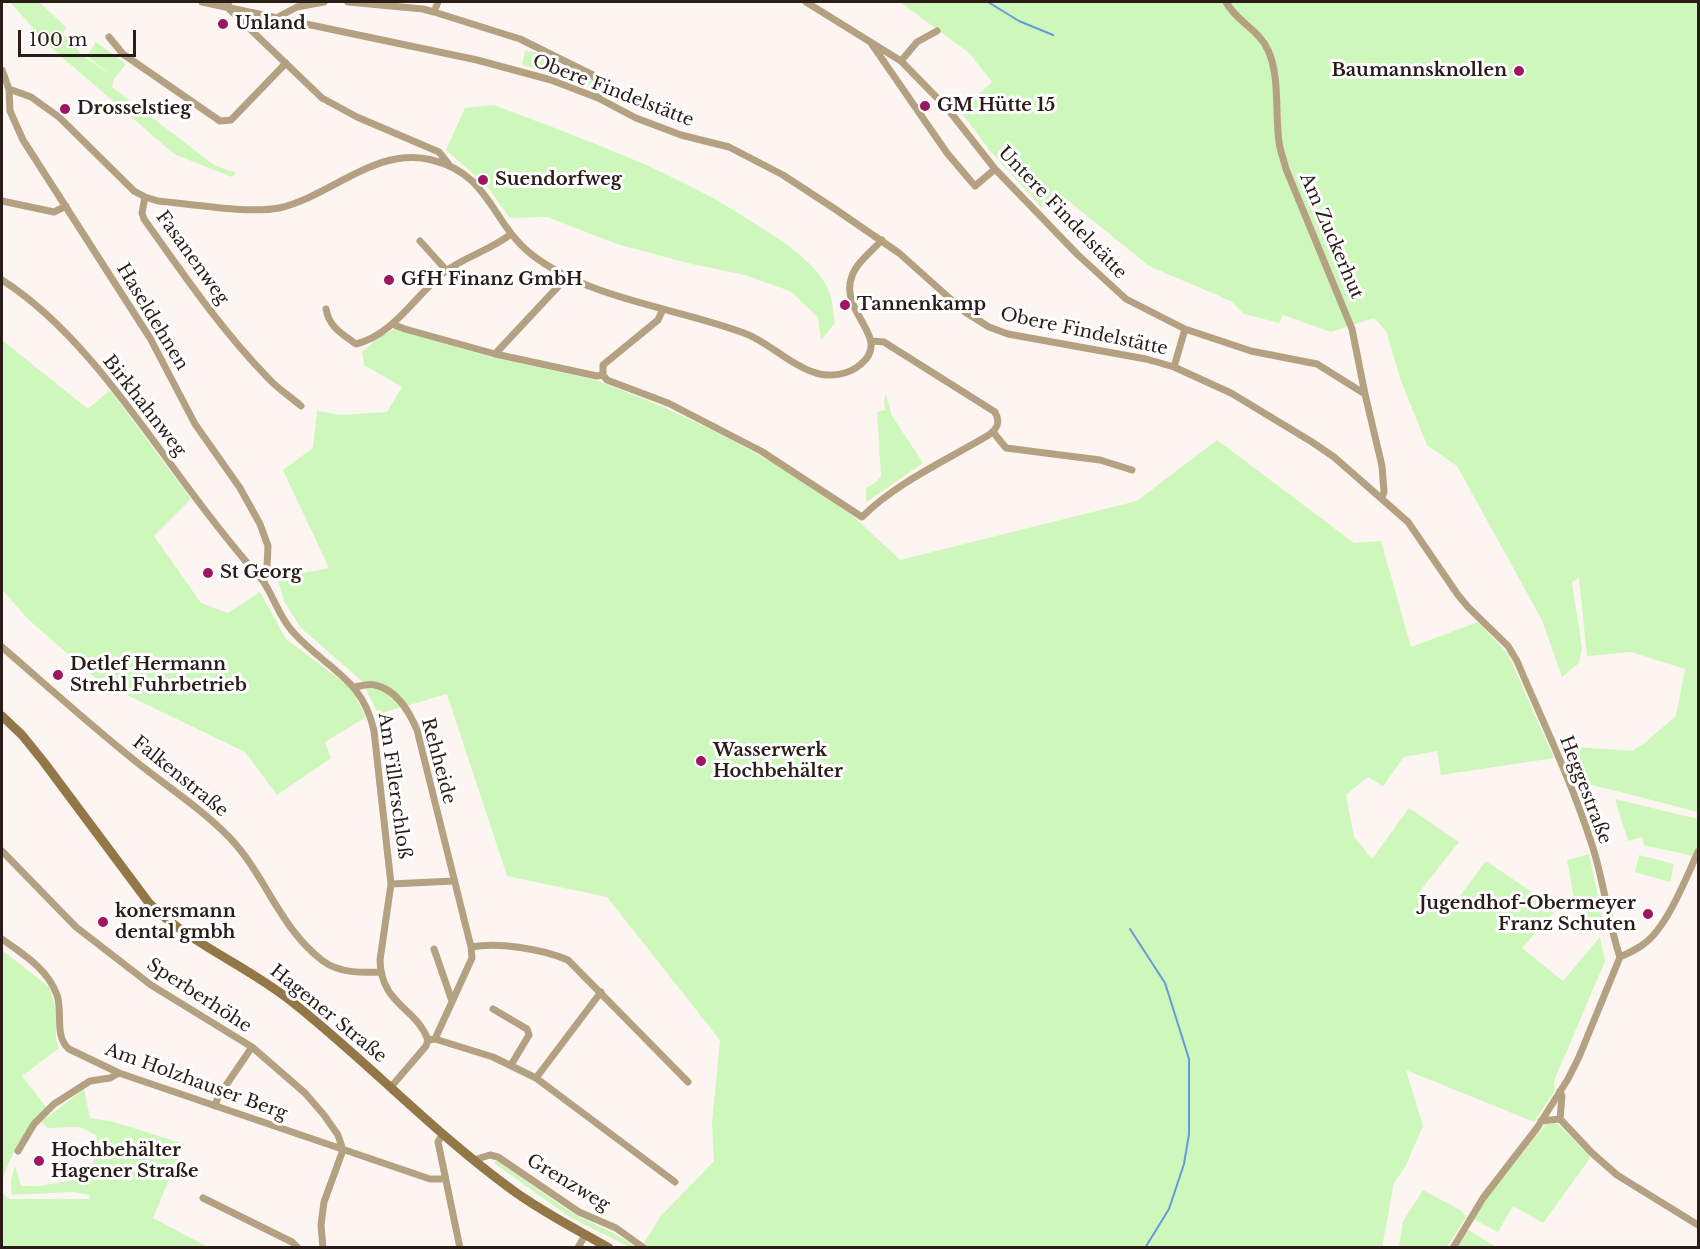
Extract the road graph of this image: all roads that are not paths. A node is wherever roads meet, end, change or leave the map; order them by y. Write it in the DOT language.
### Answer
graph roads {
  1 [pos="202,2"];
  2 [pos="324,2"];
  3 [pos="348,2"];
  4 [pos="438,2"];
  5 [pos="806,2"];
  6 [pos="1226,2"];
  7 [pos="228,4"];
  8 [pos="434,12"];
  9 [pos="278,17"];
  10 [pos="937,31"];
  11 [pos="109,37"];
  12 [pos="868,39"];
  13 [pos="901,61"];
  14 [pos="286,63"];
  15 [pos="2,70"];
  16 [pos="9,89"];
  17 [pos="598,98"];
  18 [pos="10,111"];
  19 [pos="2,113"];
  20 [pos="450,166"];
  21 [pos="995,169"];
  22 [pos="145,197"];
  23 [pos="2,201"];
  24 [pos="66,206"];
  25 [pos="511,234"];
  26 [pos="882,240"];
  27 [pos="420,241"];
  28 [pos="447,271"];
  29 [pos="567,277"];
  30 [pos="2,280"];
  31 [pos="326,309"];
  32 [pos="663,309"];
  33 [pos="392,324"];
  34 [pos="1185,329"];
  35 [pos="872,341"];
  36 [pos="495,354"];
  37 [pos="1174,367"];
  38 [pos="603,375"];
  39 [pos="1365,394"];
  40 [pos="301,406"];
  41 [pos="1259,410"];
  42 [pos="993,432"];
  43 [pos="1132,470"];
  44 [pos="1382,497"];
  45 [pos="248,565"];
  46 [pos="264,582"];
  47 [pos="2,647"];
  48 [pos="355,687"];
  49 [pos="2,716"];
  50 [pos="2,851"];
  51 [pos="1698,852"];
  52 [pos="454,881"];
  53 [pos="392,884"];
  54 [pos="2,939"];
  55 [pos="471,947"];
  56 [pos="434,949"];
  57 [pos="1620,957"];
  58 [pos="381,972"];
  59 [pos="601,992"];
  60 [pos="452,1001"];
  61 [pos="494,1009"];
  62 [pos="432,1040"];
  63 [pos="252,1047"];
  64 [pos="511,1065"];
  65 [pos="118,1073"];
  66 [pos="536,1078"];
  67 [pos="688,1082"];
  68 [pos="391,1087"];
  69 [pos="1560,1091"];
  70 [pos="215,1106"];
  71 [pos="1560,1119"];
  72 [pos="1541,1121"];
  73 [pos="443,1133"];
  74 [pos="343,1150"];
  75 [pos="18,1151"];
  76 [pos="474,1160"];
  77 [pos="445,1179"];
  78 [pos="675,1182"];
  79 [pos="203,1198"];
  80 [pos="1698,1226"];
  81 [pos="585,1235"];
  82 [pos="298,1248"];
  83 [pos="323,1248"];
  84 [pos="460,1248"];
  85 [pos="578,1248"];
  86 [pos="609,1248"];
  87 [pos="644,1248"];
  88 [pos="1453,1248"];
  1 -- 7 [label="street, Obere Findelstätte"];
  2 -- 9 [label="street"];
  3 -- 8 [label="street"];
  4 -- 8 [label="street"];
  5 -- 12 [label="street, Untere Findelstätte"];
  6 -- 39 [label="street, Am Zuckerhut"];
  7 -- 9 [label="street, Obere Findelstätte"];
  7 -- 14 [label="street"];
  8 -- 17 [label="street"];
  9 -- 17 [label="street, Obere Findelstätte"];
  10 -- 13 [label="street"];
  11 -- 14 [label="street"];
  12 -- 13 [label="street, Untere Findelstätte"];
  12 -- 21 [label="street, Untere Findelstätte"];
  13 -- 21 [label="street, Untere Findelstätte"];
  14 -- 20 [label="street"];
  15 -- 16 [label="street, Haseldehnen"];
  16 -- 18 [label="street, Haseldehnen"];
  16 -- 22 [label="street, Fasanenweg"];
  17 -- 26 [label="street, Obere Findelstätte"];
  18 -- 19 [label="street"];
  18 -- 24 [label="street, Haseldehnen"];
  20 -- 22 [label="street"];
  20 -- 25 [label="street"];
  21 -- 34 [label="street, Untere Findelstätte"];
  22 -- 40 [label="street, Fasanenweg"];
  23 -- 24 [label="street"];
  24 -- 46 [label="street, Haseldehnen"];
  25 -- 28 [label="street"];
  25 -- 29 [label="street"];
  26 -- 35 [label="street"];
  26 -- 37 [label="street, Obere Findelstätte"];
  27 -- 28 [label="street"];
  28 -- 33 [label="street"];
  29 -- 32 [label="street"];
  29 -- 36 [label="street"];
  30 -- 45 [label="street, Birkhahnweg"];
  31 -- 33 [label="street"];
  32 -- 35 [label="street"];
  32 -- 38 [label="street"];
  33 -- 36 [label="street"];
  34 -- 37 [label="street, Obere Findelstätte"];
  34 -- 39 [label="street, Untere Findelstätte"];
  35 -- 42 [label="street"];
  36 -- 38 [label="street"];
  37 -- 41 [label="street, Obere Findelstätte"];
  38 -- 42 [label="street"];
  39 -- 44 [label="street, Am Zuckerhut"];
  41 -- 44 [label="street, Heggestraße"];
  42 -- 43 [label="street"];
  44 -- 57 [label="street, Heggestraße"];
  45 -- 46 [label="street, Am Fillerschloß"];
  46 -- 48 [label="street, Am Fillerschloß"];
  47 -- 58 [label="street, Falkenstraße"];
  48 -- 52 [label="street, Rehheide"];
  48 -- 53 [label="street, Am Fillerschloß"];
  49 -- 68 [label="main road, Hagener Straße"];
  50 -- 63 [label="street, Sperberhöhe"];
  51 -- 57 [label="street"];
  52 -- 53 [label="street"];
  52 -- 55 [label="street, Rehheide"];
  53 -- 58 [label="street, Am Fillerschloß"];
  54 -- 65 [label="street, Am Holzhauser Berg"];
  55 -- 59 [label="street"];
  55 -- 60 [label="street, Rehheide"];
  56 -- 60 [label="street"];
  57 -- 69 [label="street"];
  58 -- 62 [label="street, Am Fillerschloß"];
  59 -- 66 [label="street"];
  59 -- 67 [label="street"];
  60 -- 62 [label="street, Rehheide"];
  61 -- 64 [label="street"];
  62 -- 64 [label="street"];
  62 -- 68 [label="street"];
  63 -- 70 [label="street"];
  63 -- 74 [label="street, Sperberhöhe"];
  64 -- 66 [label="street"];
  65 -- 70 [label="street, Am Holzhauser Berg"];
  65 -- 75 [label="street"];
  66 -- 78 [label="street"];
  68 -- 73 [label="main road, Hagener Straße"];
  69 -- 71 [label="street"];
  69 -- 72 [label="street"];
  70 -- 74 [label="street, Am Holzhauser Berg"];
  71 -- 72 [label="street"];
  71 -- 80 [label="street"];
  72 -- 88 [label="street"];
  73 -- 76 [label="main road, Hagener Straße"];
  73 -- 77 [label="street"];
  74 -- 77 [label="street, Am Holzhauser Berg"];
  74 -- 83 [label="street"];
  76 -- 81 [label="main road, Hagener Straße"];
  76 -- 87 [label="street, Grenzweg"];
  77 -- 84 [label="street"];
  79 -- 82 [label="street"];
  81 -- 85 [label="street"];
  81 -- 86 [label="main road, Hagener Straße"];
}
